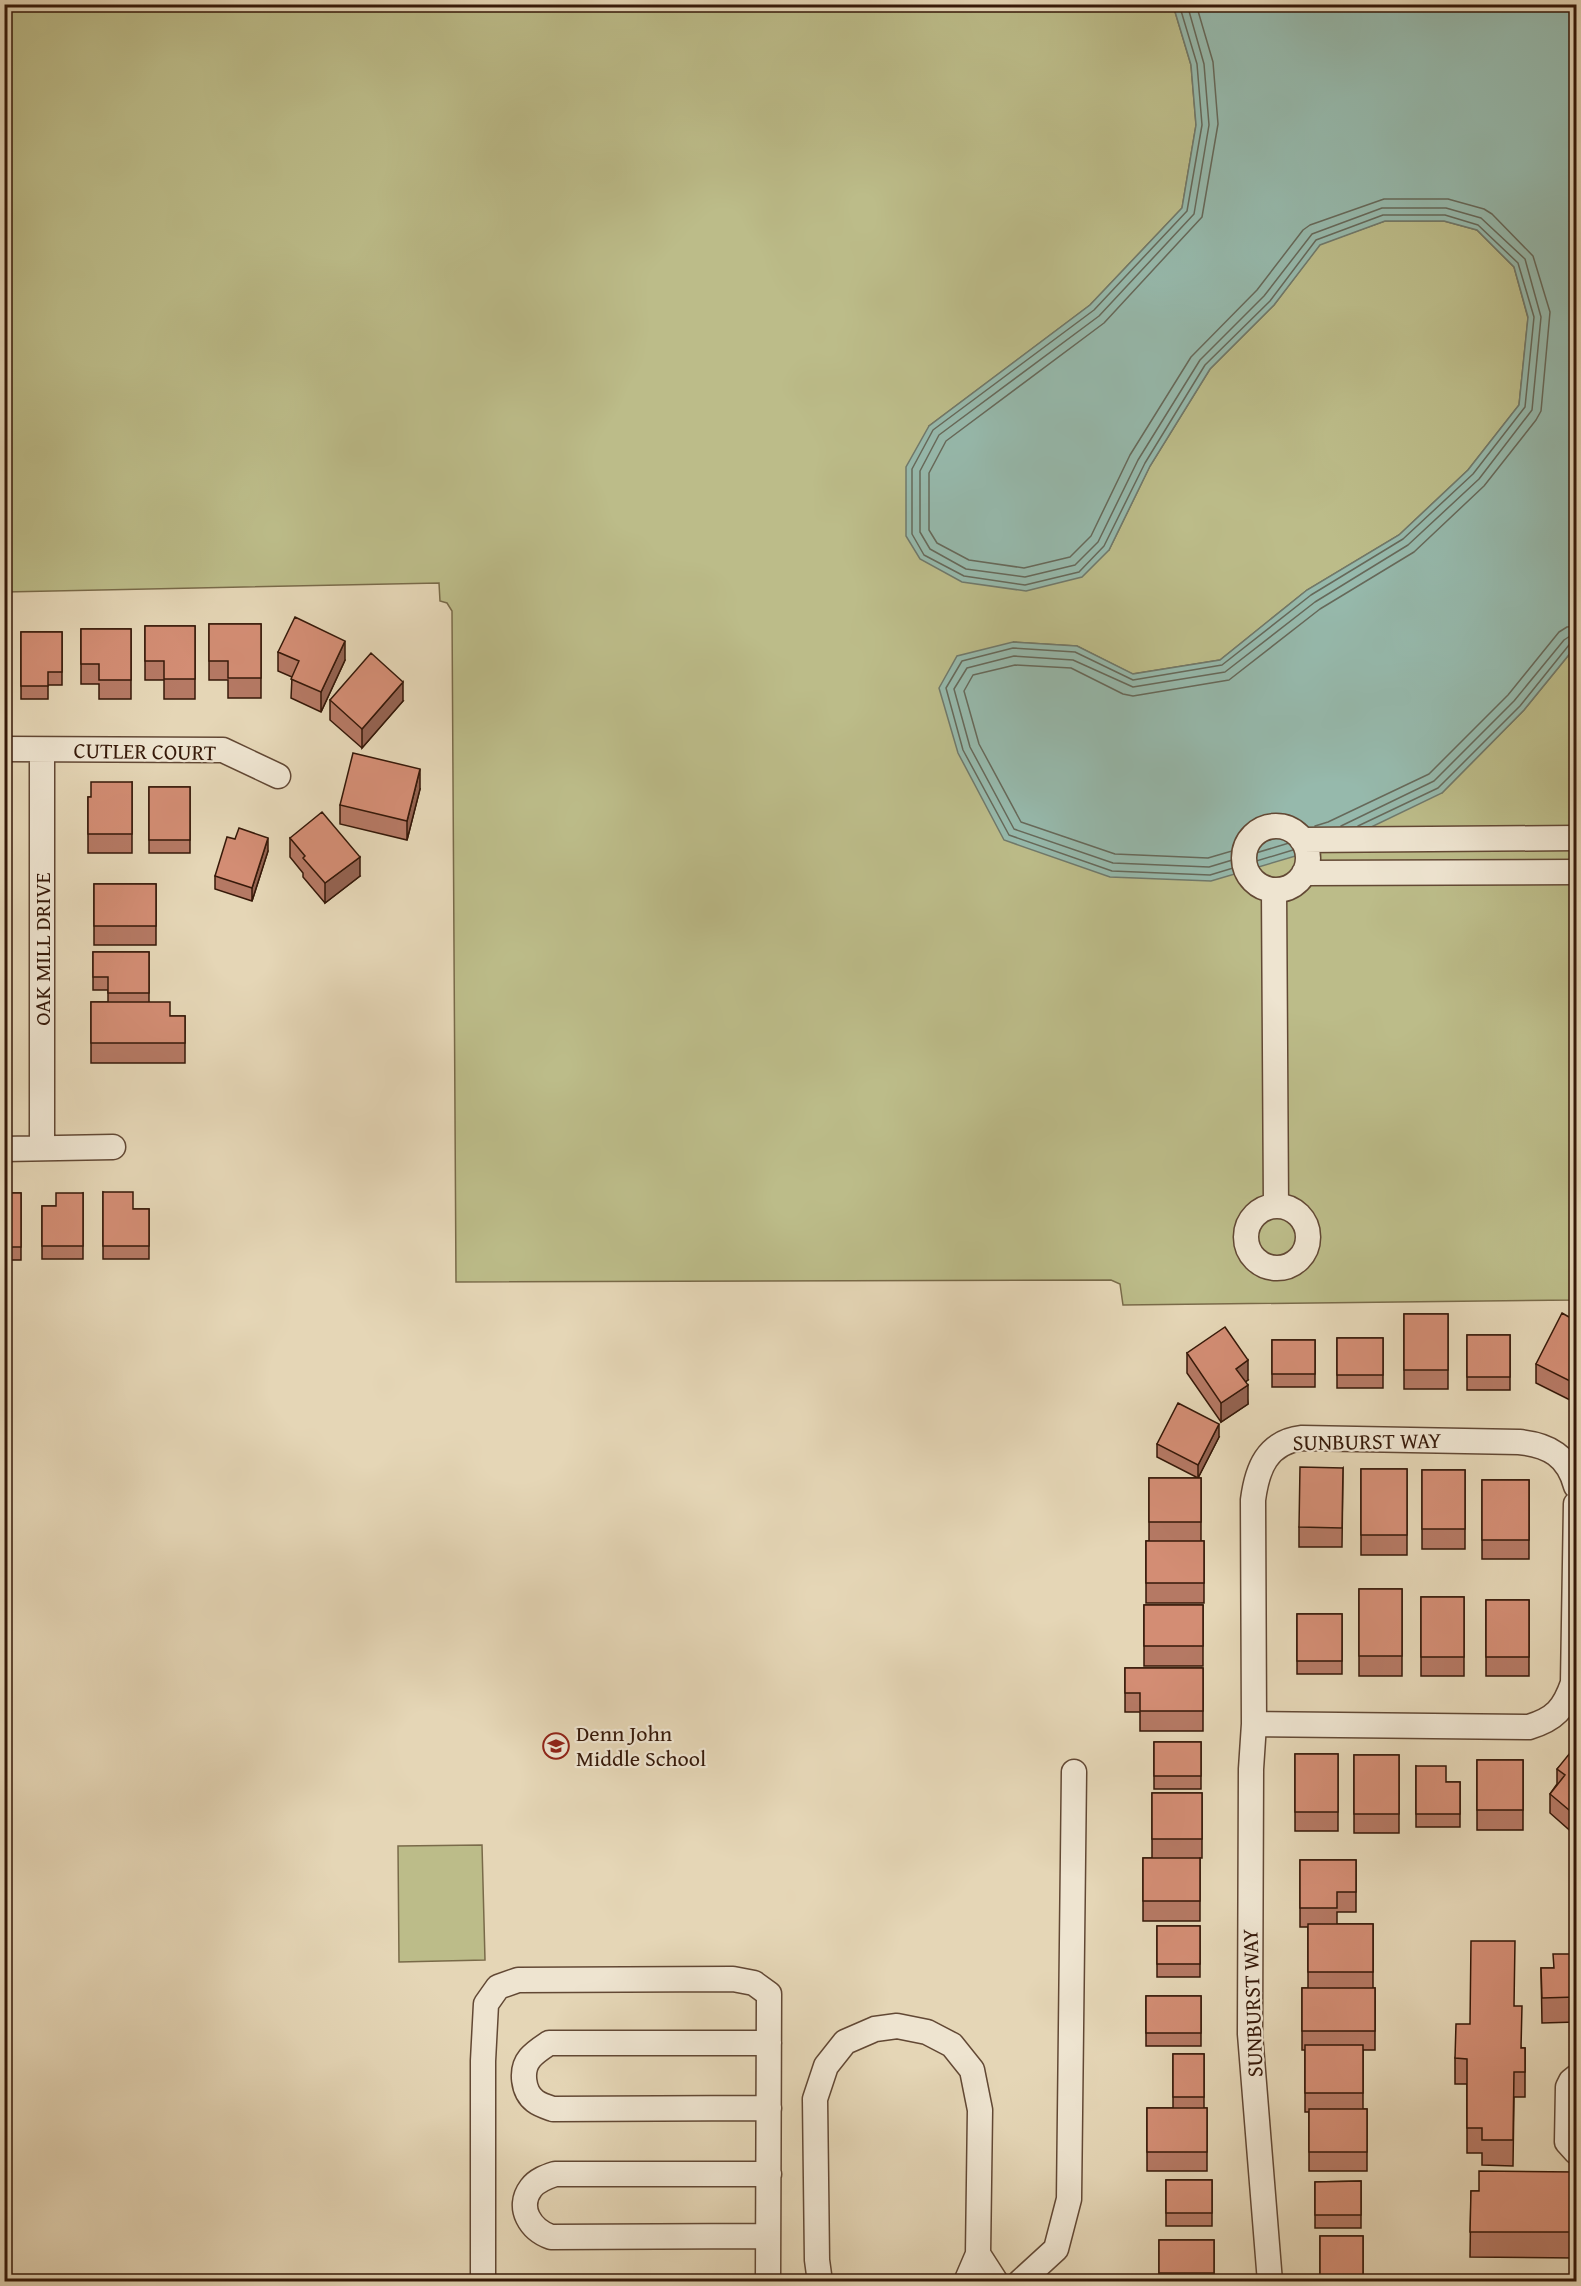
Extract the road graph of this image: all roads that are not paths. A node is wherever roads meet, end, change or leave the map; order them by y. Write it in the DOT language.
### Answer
graph roads {
  1 [pos="4,749"];
  2 [pos="42,750"];
  3 [pos="278,776"];
  4 [pos="1576,838"];
  5 [pos="1302,840"];
  6 [pos="1576,872"];
  7 [pos="1304,873"];
  8 [pos="1274,890"];
  9 [pos="113,1147"];
  10 [pos="42,1148"];
  11 [pos="4,1149"];
  12 [pos="1276,1206"];
  13 [pos="1576,1486"];
  14 [pos="1576,1504"];
  15 [pos="1254,1724"];
  16 [pos="1074,1772"];
  17 [pos="769,2043"];
  18 [pos="1576,2077"];
  19 [pos="769,2108"];
  20 [pos="1576,2152"];
  21 [pos="769,2174"];
  22 [pos="768,2236"];
  23 [pos="978,2254"];
  24 [pos="483,2282"];
  25 [pos="768,2282"];
  26 [pos="820,2282"];
  27 [pos="966,2282"];
  28 [pos="996,2282"];
  29 [pos="1020,2282"];
  30 [pos="1270,2282"];
  1 -- 2 [label="street"];
  2 -- 3 [label="street, CUTLER COURT"];
  2 -- 10 [label="street, OAK MILL DRIVE"];
  4 -- 5 [label="street"];
  5 -- 7 [label="street"];
  5 -- 8 [label="street"];
  6 -- 7 [label="street"];
  7 -- 8 [label="street"];
  8 -- 12 [label="street"];
  9 -- 10 [label="street"];
  10 -- 11 [label="street"];
  13 -- 15 [label="street, SUNBURST WAY"];
  14 -- 15 [label="street"];
  15 -- 30 [label="street, SUNBURST WAY"];
  16 -- 29 [label="street"];
  17 -- 19 [label="street"];
  17 -- 19 [label="street"];
  17 -- 24 [label="street"];
  18 -- 20 [label="street"];
  19 -- 21 [label="street"];
  21 -- 22 [label="street"];
  21 -- 22 [label="street"];
  22 -- 25 [label="street"];
  23 -- 26 [label="street"];
  23 -- 27 [label="street"];
  23 -- 28 [label="street"];
}
